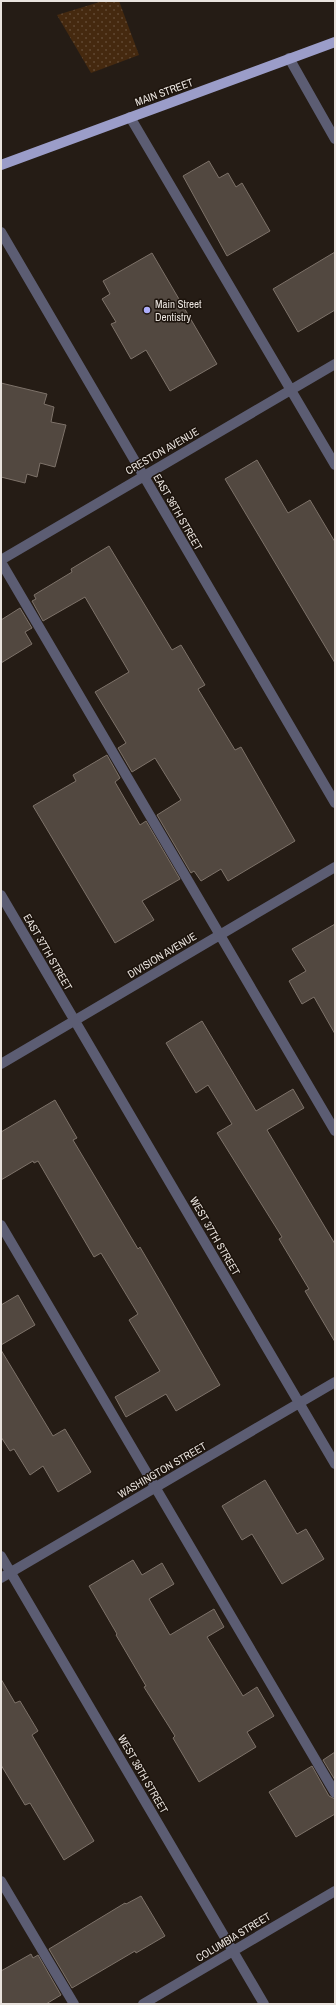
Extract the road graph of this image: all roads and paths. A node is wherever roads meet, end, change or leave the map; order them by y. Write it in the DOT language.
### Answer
graph roads {
  1 [pos="335,42"];
  2 [pos="289,58"];
  3 [pos="130,117"];
  4 [pos="335,139"];
  5 [pos="1,165"];
  6 [pos="1,232"];
  7 [pos="335,364"];
  8 [pos="291,390"];
  9 [pos="335,465"];
  10 [pos="143,476"];
  11 [pos="1,561"];
  12 [pos="335,804"];
  13 [pos="335,867"];
  14 [pos="1,895"];
  15 [pos="220,935"];
  16 [pos="75,1020"];
  17 [pos="1,1064"];
  18 [pos="335,1131"];
  19 [pos="1,1225"];
  20 [pos="335,1382"];
  21 [pos="299,1403"];
  22 [pos="335,1464"];
  23 [pos="155,1488"];
  24 [pos="1,1556"];
  25 [pos="11,1572"];
  26 [pos="1,1578"];
  27 [pos="335,1793"];
  28 [pos="1,1881"];
  29 [pos="335,1891"];
  30 [pos="233,1951"];
  31 [pos="74,2004"];
  32 [pos="142,2004"];
  33 [pos="264,2004"];
  1 -- 2 [label="main road, MAIN STREET"];
  2 -- 3 [label="main road, MAIN STREET"];
  2 -- 4 [label="street"];
  3 -- 5 [label="main road, MAIN STREET"];
  3 -- 8 [label="street"];
  6 -- 10 [label="street, EAST 36TH STREET"];
  7 -- 8 [label="street, CRESTON AVENUE"];
  8 -- 9 [label="street"];
  8 -- 10 [label="street, CRESTON AVENUE"];
  10 -- 11 [label="street, CRESTON AVENUE"];
  10 -- 12 [label="street, EAST 36TH STREET"];
  11 -- 15 [label="street"];
  13 -- 15 [label="street, DIVISION AVENUE"];
  14 -- 16 [label="street, EAST 37TH STREET"];
  15 -- 16 [label="street, DIVISION AVENUE"];
  15 -- 18 [label="street"];
  16 -- 17 [label="street, DIVISION AVENUE"];
  16 -- 21 [label="street, WEST 37TH STREET"];
  19 -- 23 [label="street"];
  20 -- 21 [label="street, WASHINGTON STREET"];
  21 -- 22 [label="street, WEST 37TH STREET"];
  21 -- 23 [label="street, WASHINGTON STREET"];
  23 -- 25 [label="street, WASHINGTON STREET"];
  23 -- 27 [label="street"];
  24 -- 25 [label="street, WEST 38TH STREET"];
  25 -- 26 [label="street, WASHINGTON STREET"];
  25 -- 30 [label="street, WEST 38TH STREET"];
  28 -- 31 [label="street"];
  29 -- 30 [label="street, COLUMBIA STREET"];
  30 -- 32 [label="street, COLUMBIA STREET"];
  30 -- 33 [label="street, WEST 38TH STREET"];
}
